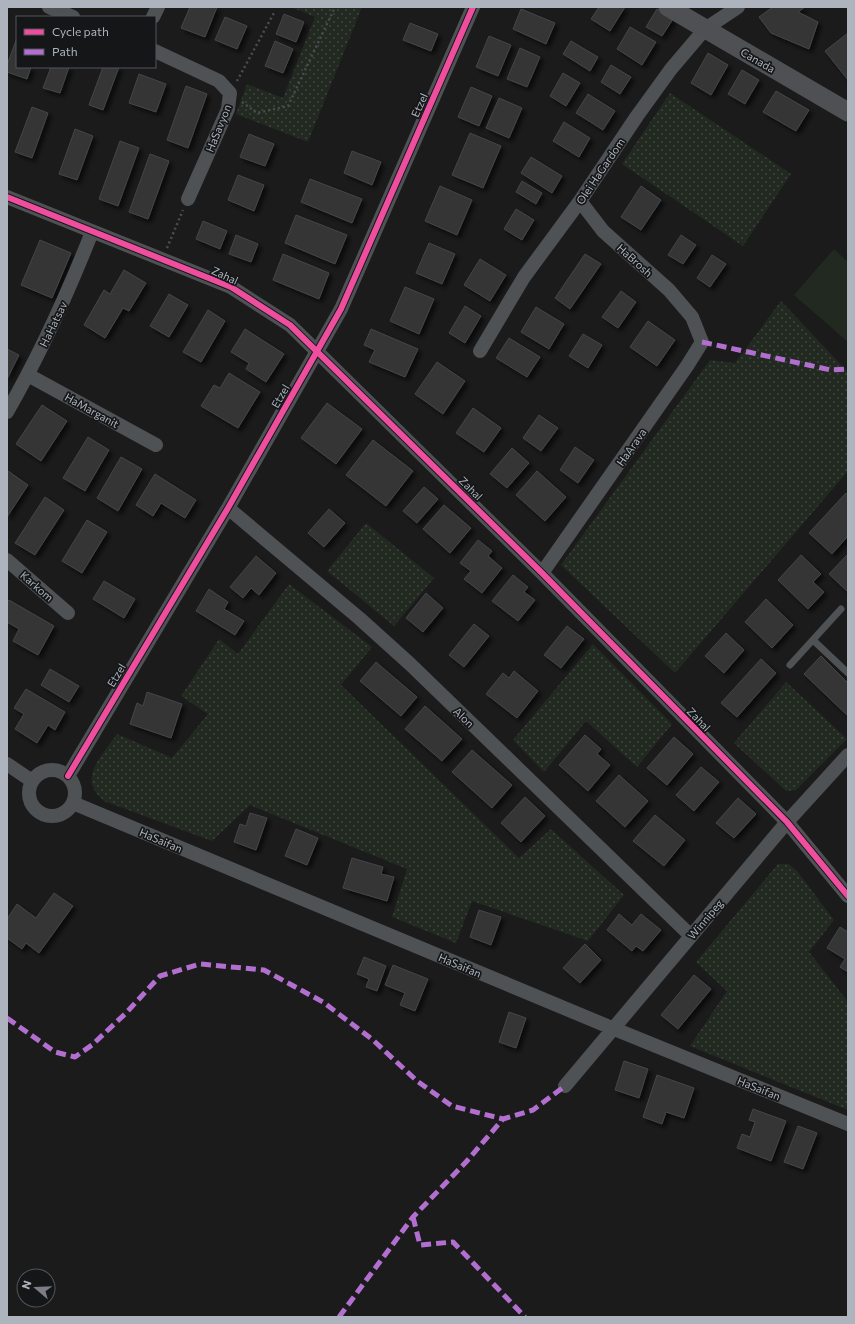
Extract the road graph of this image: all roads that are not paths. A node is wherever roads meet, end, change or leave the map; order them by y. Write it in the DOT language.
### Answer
graph roads {
  1 [pos="49,7"];
  2 [pos="158,7"];
  3 [pos="473,7"];
  4 [pos="668,7"];
  5 [pos="738,7"];
  6 [pos="71,16"];
  7 [pos="154,16"];
  8 [pos="705,29"];
  9 [pos="156,51"];
  10 [pos="848,112"];
  11 [pos="7,197"];
  12 [pos="188,199"];
  13 [pos="580,201"];
  14 [pos="92,232"];
  15 [pos="692,317"];
  16 [pos="318,351"];
  17 [pos="480,351"];
  18 [pos="28,375"];
  19 [pos="7,412"];
  20 [pos="156,445"];
  21 [pos="228,508"];
  22 [pos="7,560"];
  23 [pos="542,573"];
  24 [pos="840,609"];
  25 [pos="68,613"];
  26 [pos="813,640"];
  27 [pos="790,665"];
  28 [pos="848,673"];
  29 [pos="848,755"];
  30 [pos="7,764"];
  31 [pos="68,776"];
  32 [pos="32,781"];
  33 [pos="73,803"];
  34 [pos="787,822"];
  35 [pos="848,896"];
  36 [pos="691,936"];
  37 [pos="612,1028"];
  38 [pos="565,1086"];
  39 [pos="848,1124"];
  1 -- 6 [label="street"];
  2 -- 7 [label="street"];
  3 -- 16 [label="street, Etzel"];
  4 -- 8 [label="street, Canada"];
  5 -- 8 [label="street, Olei HaGardom"];
  8 -- 10 [label="street, Canada"];
  8 -- 13 [label="street, Olei HaGardom"];
  9 -- 12 [label="street, HaSavyon"];
  11 -- 14 [label="street, Zahal"];
  13 -- 15 [label="street, HaBrosh"];
  13 -- 17 [label="street, Olei HaGardom"];
  14 -- 16 [label="street, Zahal"];
  14 -- 18 [label="street, HaHatsav"];
  15 -- 23 [label="street, HaArava"];
  16 -- 21 [label="street, Etzel"];
  16 -- 23 [label="street, Zahal"];
  18 -- 19 [label="street, HaHatsav"];
  18 -- 20 [label="street, HaMarganit"];
  21 -- 31 [label="street, Etzel"];
  21 -- 36 [label="street, Alon"];
  22 -- 25 [label="street, Karkom"];
  23 -- 34 [label="street, Zahal"];
  24 -- 26 [label="lane"];
  26 -- 27 [label="lane"];
  26 -- 28 [label="lane"];
  29 -- 34 [label="street, Winnipeg"];
  30 -- 32 [label="street"];
  31 -- 32 [label="street"];
  31 -- 33 [label="street"];
  32 -- 33 [label="street"];
  33 -- 37 [label="street, HaSaifan"];
  34 -- 35 [label="street, Zahal"];
  34 -- 36 [label="street, Winnipeg"];
  36 -- 37 [label="street, Winnipeg"];
  37 -- 38 [label="street, Winnipeg"];
  37 -- 39 [label="street, HaSaifan"];
}
